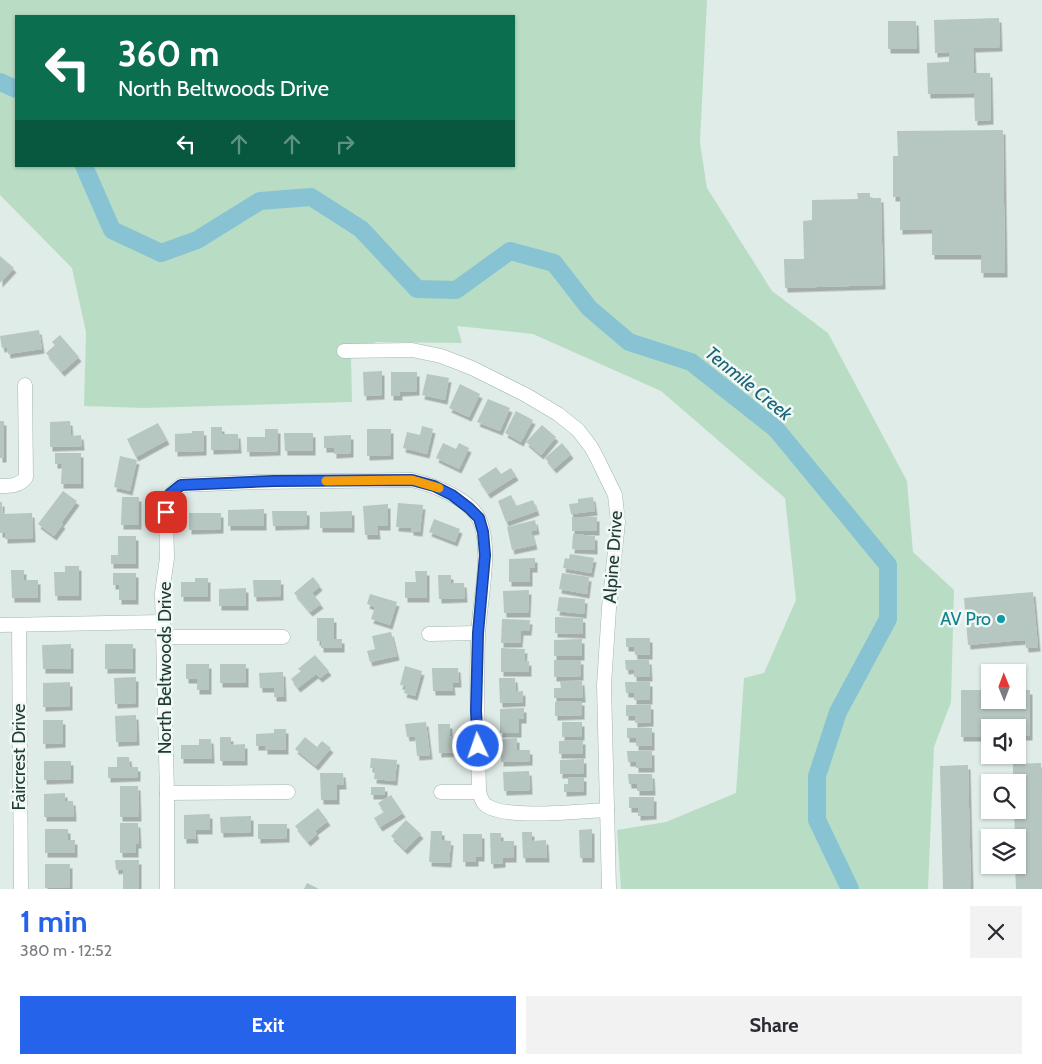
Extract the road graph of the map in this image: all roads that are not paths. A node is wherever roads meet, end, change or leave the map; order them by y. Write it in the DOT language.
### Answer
graph roads {
  1 [pos="344,351"];
  2 [pos="25,385"];
  3 [pos="0,486"];
  4 [pos="163,622"];
  5 [pos="0,625"];
  6 [pos="19,625"];
  7 [pos="478,633"];
  8 [pos="429,634"];
  9 [pos="164,637"];
  10 [pos="283,637"];
  11 [pos="288,792"];
  12 [pos="441,792"];
  13 [pos="479,792"];
  14 [pos="167,793"];
  15 [pos="608,810"];
  16 [pos="21,889"];
  17 [pos="166,889"];
  18 [pos="608,889"];
  1 -- 15 [label="street, Alpine Drive"];
  2 -- 3 [label="street"];
  4 -- 6 [label="street"];
  4 -- 7 [label="street, North Beltwoods Drive"];
  4 -- 9 [label="street, North Beltwoods Drive"];
  5 -- 6 [label="street"];
  6 -- 16 [label="street, Faircrest Drive"];
  7 -- 8 [label="street"];
  7 -- 13 [label="street, North Beltwoods Drive"];
  9 -- 10 [label="street"];
  9 -- 14 [label="street, North Beltwoods Drive"];
  11 -- 14 [label="street"];
  12 -- 13 [label="street"];
  13 -- 15 [label="street"];
  14 -- 17 [label="street, North Beltwoods Drive"];
  15 -- 18 [label="street, Alpine Drive"];
}
